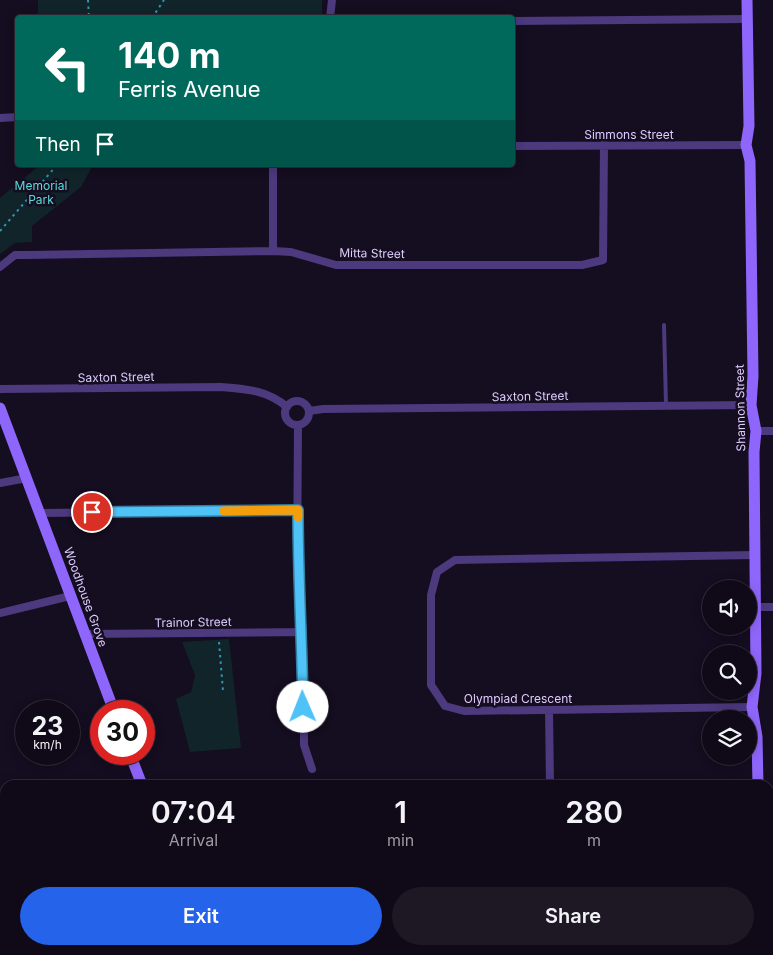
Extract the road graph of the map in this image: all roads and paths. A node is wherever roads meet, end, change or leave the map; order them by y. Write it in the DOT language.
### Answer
graph roads {
  1 [pos="88,0"];
  2 [pos="164,0"];
  3 [pos="332,0"];
  4 [pos="747,0"];
  5 [pos="89,15"];
  6 [pos="154,15"];
  7 [pos="330,15"];
  8 [pos="747,20"];
  9 [pos="515,21"];
  10 [pos="15,117"];
  11 [pos="0,118"];
  12 [pos="604,144"];
  13 [pos="746,145"];
  14 [pos="515,146"];
  15 [pos="55,167"];
  16 [pos="273,167"];
  17 [pos="0,231"];
  18 [pos="274,251"];
  19 [pos="0,267"];
  20 [pos="664,324"];
  21 [pos="0,389"];
  22 [pos="666,405"];
  23 [pos="751,405"];
  24 [pos="0,408"];
  25 [pos="287,408"];
  26 [pos="309,411"];
  27 [pos="298,425"];
  28 [pos="773,431"];
  29 [pos="756,432"];
  30 [pos="27,478"];
  31 [pos="0,483"];
  32 [pos="298,510"];
  33 [pos="41,513"];
  34 [pos="755,555"];
  35 [pos="755,580"];
  36 [pos="70,596"];
  37 [pos="757,607"];
  38 [pos="773,607"];
  39 [pos="0,613"];
  40 [pos="302,632"];
  41 [pos="84,634"];
  42 [pos="756,635"];
  43 [pos="218,642"];
  44 [pos="223,691"];
  45 [pos="110,700"];
  46 [pos="752,707"];
  47 [pos="549,710"];
  48 [pos="134,765"];
  49 [pos="312,768"];
  50 [pos="140,780"];
  51 [pos="550,780"];
  52 [pos="758,780"];
  1 -- 5 [label="path"];
  2 -- 6 [label="path"];
  3 -- 7 [label="street"];
  4 -- 8 [label="street, Shannon Street"];
  8 -- 9 [label="street"];
  8 -- 13 [label="street, Shannon Street"];
  10 -- 11 [label="street"];
  12 -- 13 [label="street, Simmons Street"];
  12 -- 14 [label="street, Simmons Street"];
  12 -- 18 [label="street, Mitta Street"];
  13 -- 23 [label="street, Shannon Street"];
  15 -- 17 [label="path"];
  16 -- 18 [label="street"];
  18 -- 19 [label="street, Mitta Street"];
  20 -- 22 [label="lane"];
  21 -- 25 [label="street, Saxton Street"];
  22 -- 23 [label="street, Saxton Street"];
  22 -- 26 [label="street, Saxton Street"];
  23 -- 29 [label="street, Shannon Street"];
  24 -- 30 [label="street, Woodhouse Grove"];
  25 -- 26 [label="street"];
  25 -- 27 [label="street"];
  26 -- 27 [label="street"];
  27 -- 32 [label="street"];
  28 -- 29 [label="street"];
  29 -- 34 [label="street, Shannon Street"];
  30 -- 31 [label="street"];
  30 -- 33 [label="street, Woodhouse Grove"];
  32 -- 33 [label="street"];
  32 -- 40 [label="street"];
  33 -- 36 [label="street, Woodhouse Grove"];
  34 -- 35 [label="street, Shannon Street"];
  34 -- 47 [label="street, Olympiad Crescent"];
  36 -- 39 [label="street"];
  36 -- 41 [label="street, Woodhouse Grove"];
  37 -- 38 [label="street"];
  40 -- 41 [label="street, Trainor Street"];
  40 -- 49 [label="street"];
  41 -- 45 [label="street, Woodhouse Grove"];
  42 -- 46 [label="street, Shannon Street"];
  43 -- 44 [label="path"];
  46 -- 47 [label="street, Olympiad Crescent"];
  46 -- 52 [label="street, Shannon Street"];
  47 -- 51 [label="street"];
  48 -- 50 [label="street"];
}
